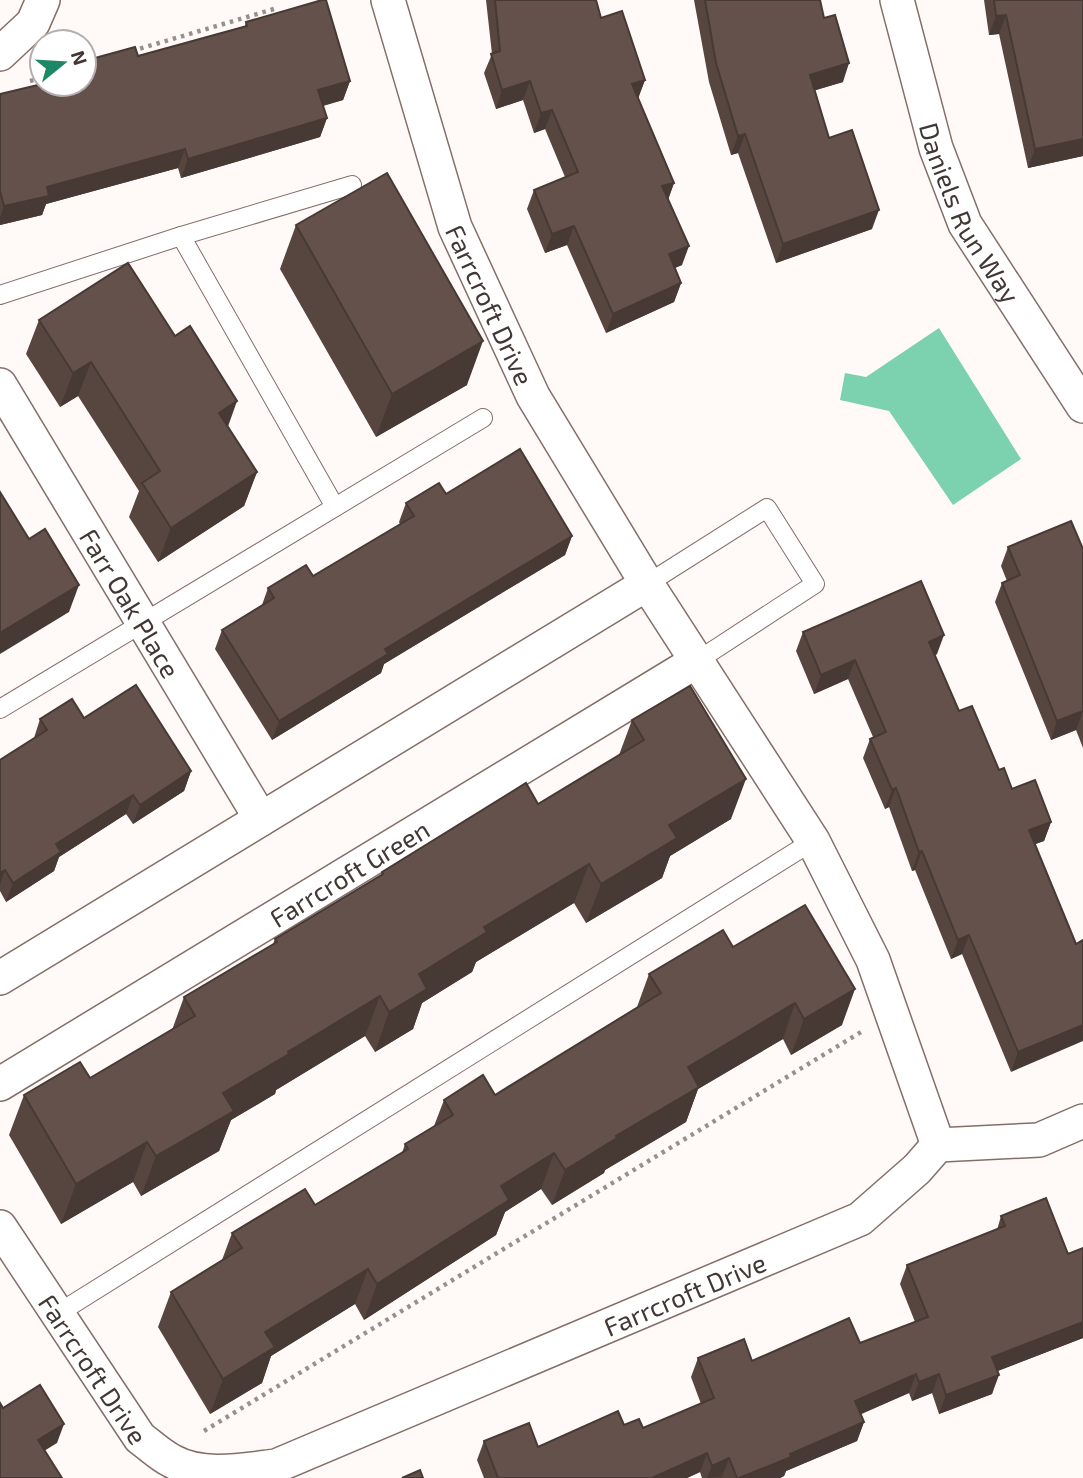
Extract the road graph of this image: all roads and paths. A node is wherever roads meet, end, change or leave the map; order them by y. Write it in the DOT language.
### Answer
graph roads {
  1 [pos="43,0"];
  2 [pos="388,0"];
  3 [pos="897,0"];
  4 [pos="274,9"];
  5 [pos="0,54"];
  6 [pos="122,54"];
  7 [pos="352,185"];
  8 [pos="181,236"];
  9 [pos="0,295"];
  10 [pos="0,385"];
  11 [pos="1083,406"];
  12 [pos="483,418"];
  13 [pos="335,507"];
  14 [pos="647,584"];
  15 [pos="143,623"];
  16 [pos="697,661"];
  17 [pos="0,709"];
  18 [pos="261,819"];
  19 [pos="813,841"];
  20 [pos="0,978"];
  21 [pos="891,1013"];
  22 [pos="0,1084"];
  23 [pos="1083,1121"];
  24 [pos="938,1145"];
  25 [pos="0,1227"];
  26 [pos="57,1314"];
  27 [pos="164,1456"];
  1 -- 5 [label="street"];
  2 -- 14 [label="street, Farrcroft Drive"];
  3 -- 11 [label="street, Daniels Run Way"];
  4 -- 6 [label="path"];
  7 -- 8 [label="lane"];
  8 -- 9 [label="lane"];
  8 -- 13 [label="lane"];
  10 -- 15 [label="street, Farr Oak Place"];
  12 -- 13 [label="lane"];
  13 -- 15 [label="lane"];
  14 -- 16 [label="street, Farrcroft Drive"];
  14 -- 16 [label="lane"];
  14 -- 18 [label="street"];
  15 -- 17 [label="lane"];
  15 -- 18 [label="street, Farr Oak Place"];
  16 -- 19 [label="street"];
  16 -- 22 [label="street, Farrcroft Green"];
  18 -- 20 [label="street"];
  19 -- 21 [label="street"];
  19 -- 26 [label="lane"];
  21 -- 24 [label="street"];
  21 -- 27 [label="path"];
  23 -- 24 [label="street"];
  24 -- 27 [label="street, Farrcroft Drive"];
  25 -- 26 [label="street, Farrcroft Drive"];
  26 -- 27 [label="street, Farrcroft Drive"];
}
